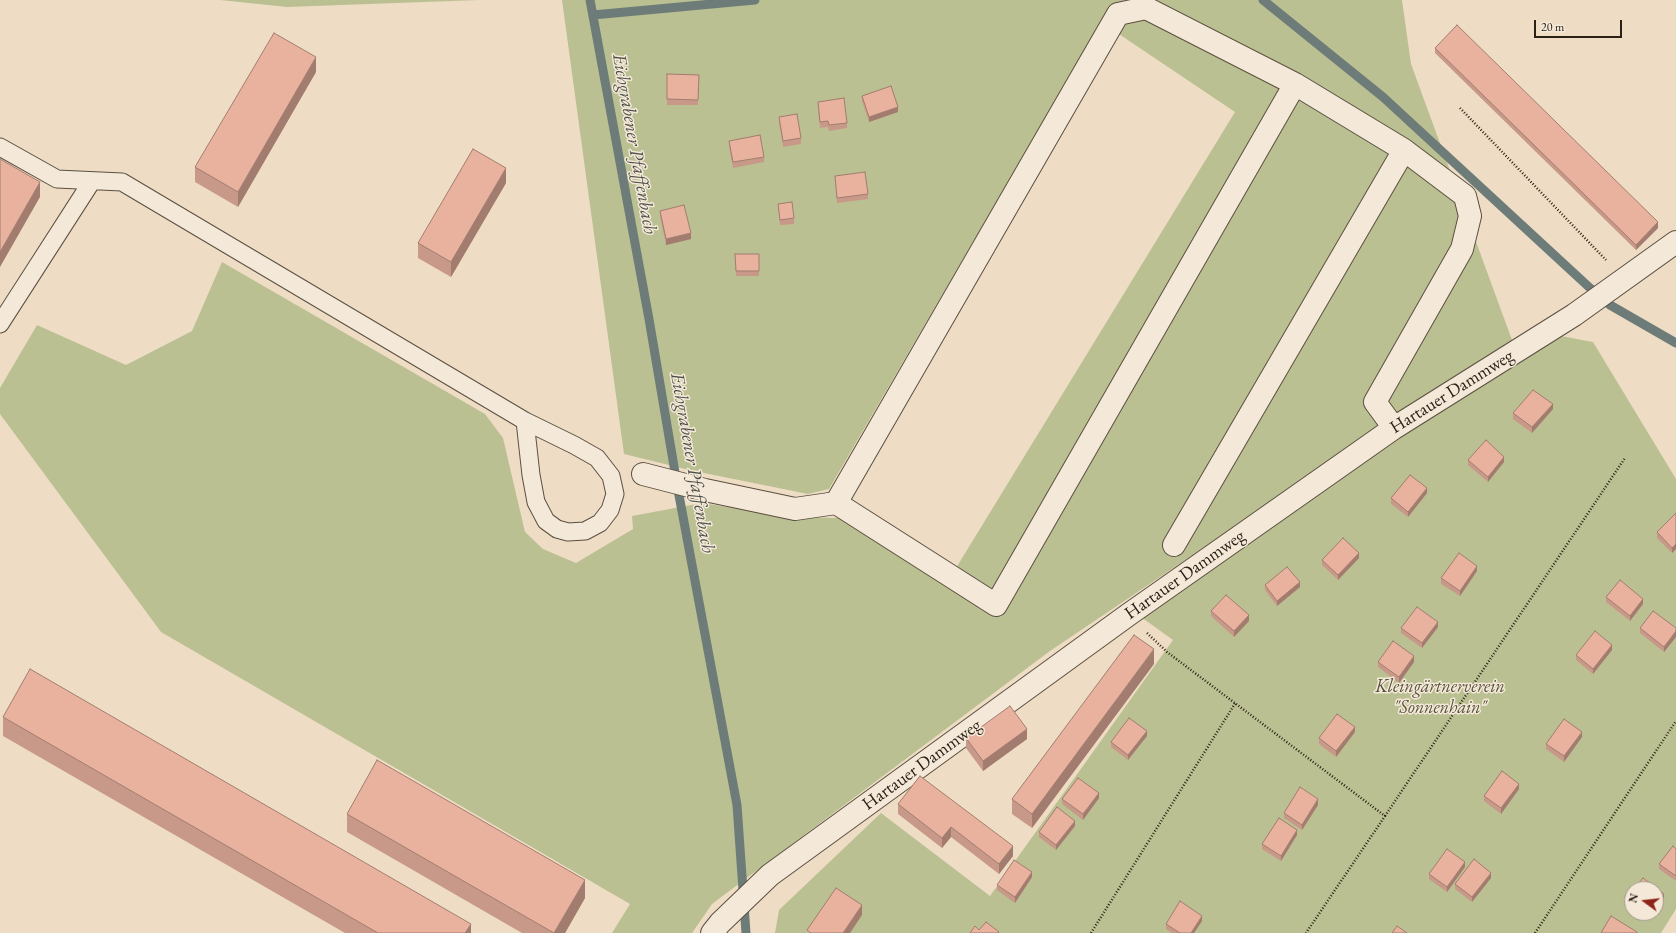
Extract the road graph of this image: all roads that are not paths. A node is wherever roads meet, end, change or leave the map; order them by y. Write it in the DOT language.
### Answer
graph roads {
  1 [pos="1295,84"];
  2 [pos="0,147"];
  3 [pos="1404,150"];
  4 [pos="92,181"];
  5 [pos="1676,242"];
  6 [pos="0,324"];
  7 [pos="525,421"];
  8 [pos="1394,428"];
  9 [pos="643,474"];
  10 [pos="836,503"];
  11 [pos="1174,545"];
  12 [pos="712,933"];
  1 -- 3 [label="street"];
  1 -- 10 [label="street"];
  1 -- 10 [label="street"];
  2 -- 4 [label="lane"];
  3 -- 8 [label="street"];
  3 -- 11 [label="street"];
  4 -- 6 [label="lane"];
  4 -- 7 [label="lane"];
  5 -- 8 [label="street, Hartauer Dammweg"];
  7 -- 7 [label="lane"];
  8 -- 12 [label="street, Hartauer Dammweg"];
  9 -- 10 [label="street"];
}
